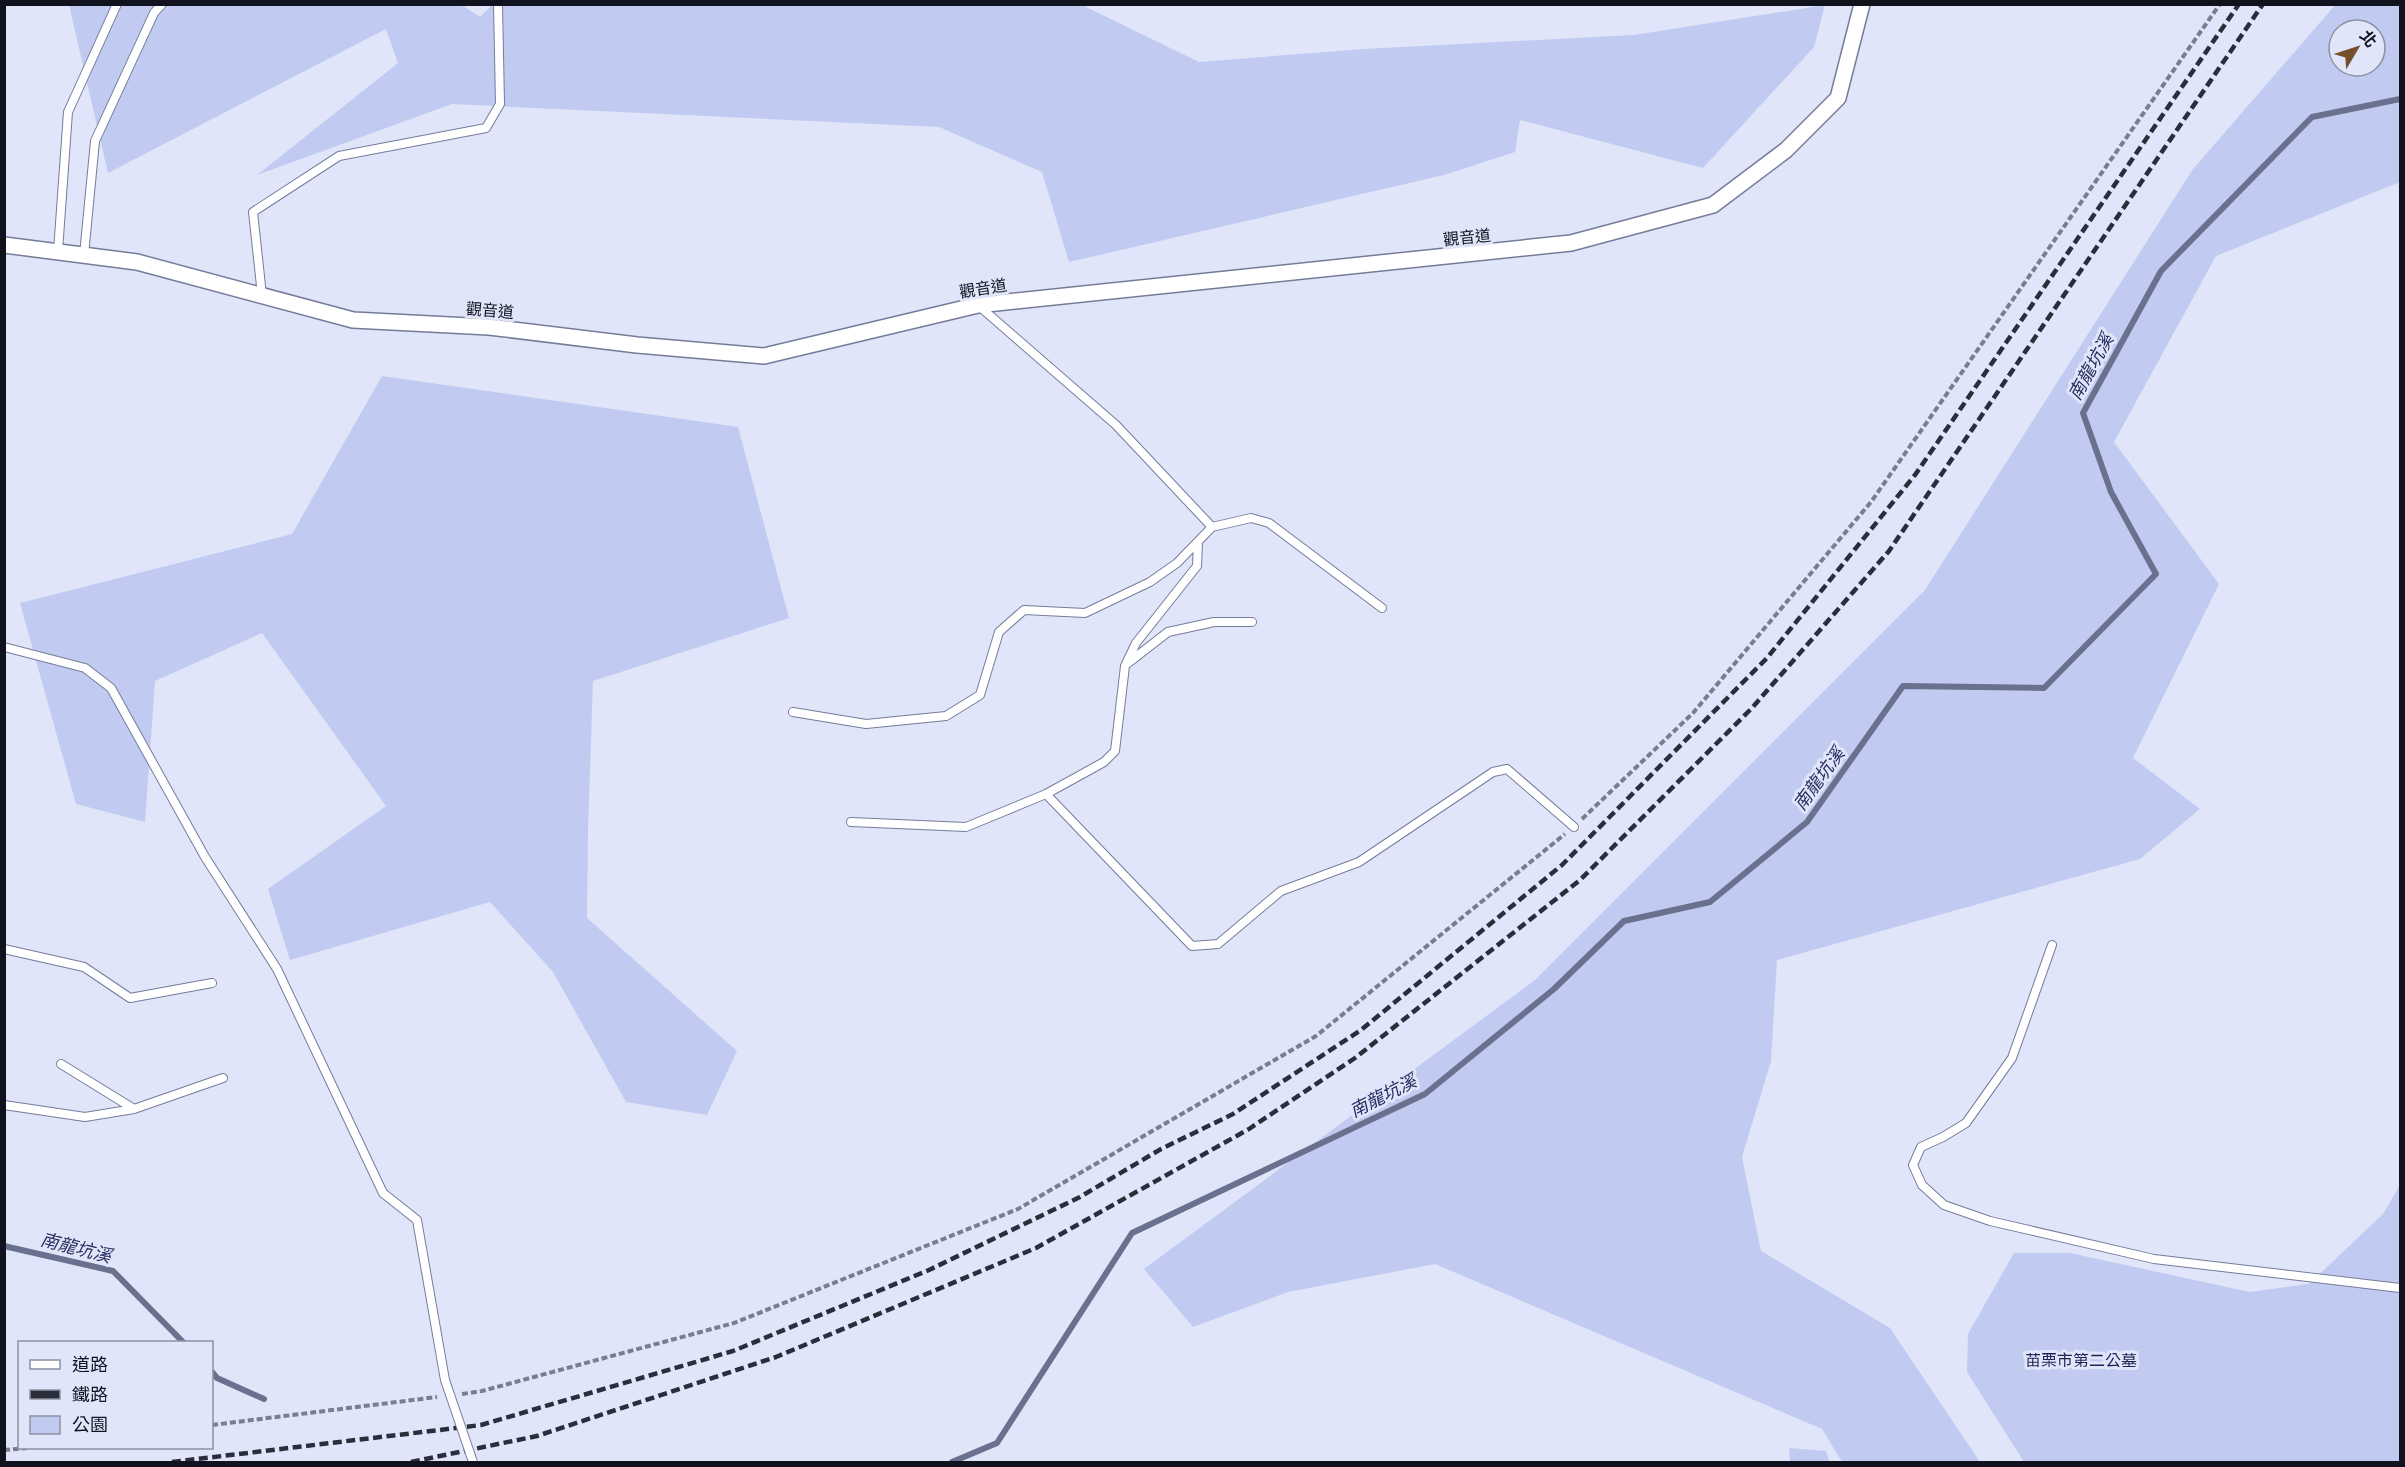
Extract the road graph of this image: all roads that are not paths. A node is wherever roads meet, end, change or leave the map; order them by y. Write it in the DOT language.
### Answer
graph roads {
  1 [pos="117,4"];
  2 [pos="162,4"];
  3 [pos="498,4"];
  4 [pos="1862,4"];
  5 [pos="4,244"];
  6 [pos="58,251"];
  7 [pos="84,255"];
  8 [pos="262,295"];
  9 [pos="978,305"];
  10 [pos="1212,527"];
  11 [pos="1198,542"];
  12 [pos="1382,608"];
  13 [pos="1252,622"];
  14 [pos="4,647"];
  15 [pos="1125,666"];
  16 [pos="793,712"];
  17 [pos="1046,794"];
  18 [pos="851,822"];
  19 [pos="1574,827"];
  20 [pos="2052,945"];
  21 [pos="4,949"];
  22 [pos="212,983"];
  23 [pos="61,1064"];
  24 [pos="223,1078"];
  25 [pos="4,1105"];
  26 [pos="134,1110"];
  27 [pos="2400,1288"];
  28 [pos="472,1462"];
  1 -- 6 [label="lane"];
  2 -- 7 [label="lane"];
  3 -- 8 [label="lane"];
  4 -- 9 [label="street, 觀音道"];
  5 -- 6 [label="street, 觀音道"];
  6 -- 7 [label="street, 觀音道"];
  7 -- 8 [label="street, 觀音道"];
  8 -- 9 [label="street, 觀音道"];
  9 -- 10 [label="lane"];
  10 -- 11 [label="lane"];
  10 -- 12 [label="lane"];
  11 -- 15 [label="lane"];
  11 -- 16 [label="lane"];
  13 -- 15 [label="lane"];
  14 -- 28 [label="lane, bridge"];
  15 -- 17 [label="lane"];
  17 -- 18 [label="lane"];
  17 -- 19 [label="lane"];
  20 -- 27 [label="lane"];
  21 -- 22 [label="lane"];
  23 -- 26 [label="lane"];
  24 -- 26 [label="lane"];
  25 -- 26 [label="lane"];
}
